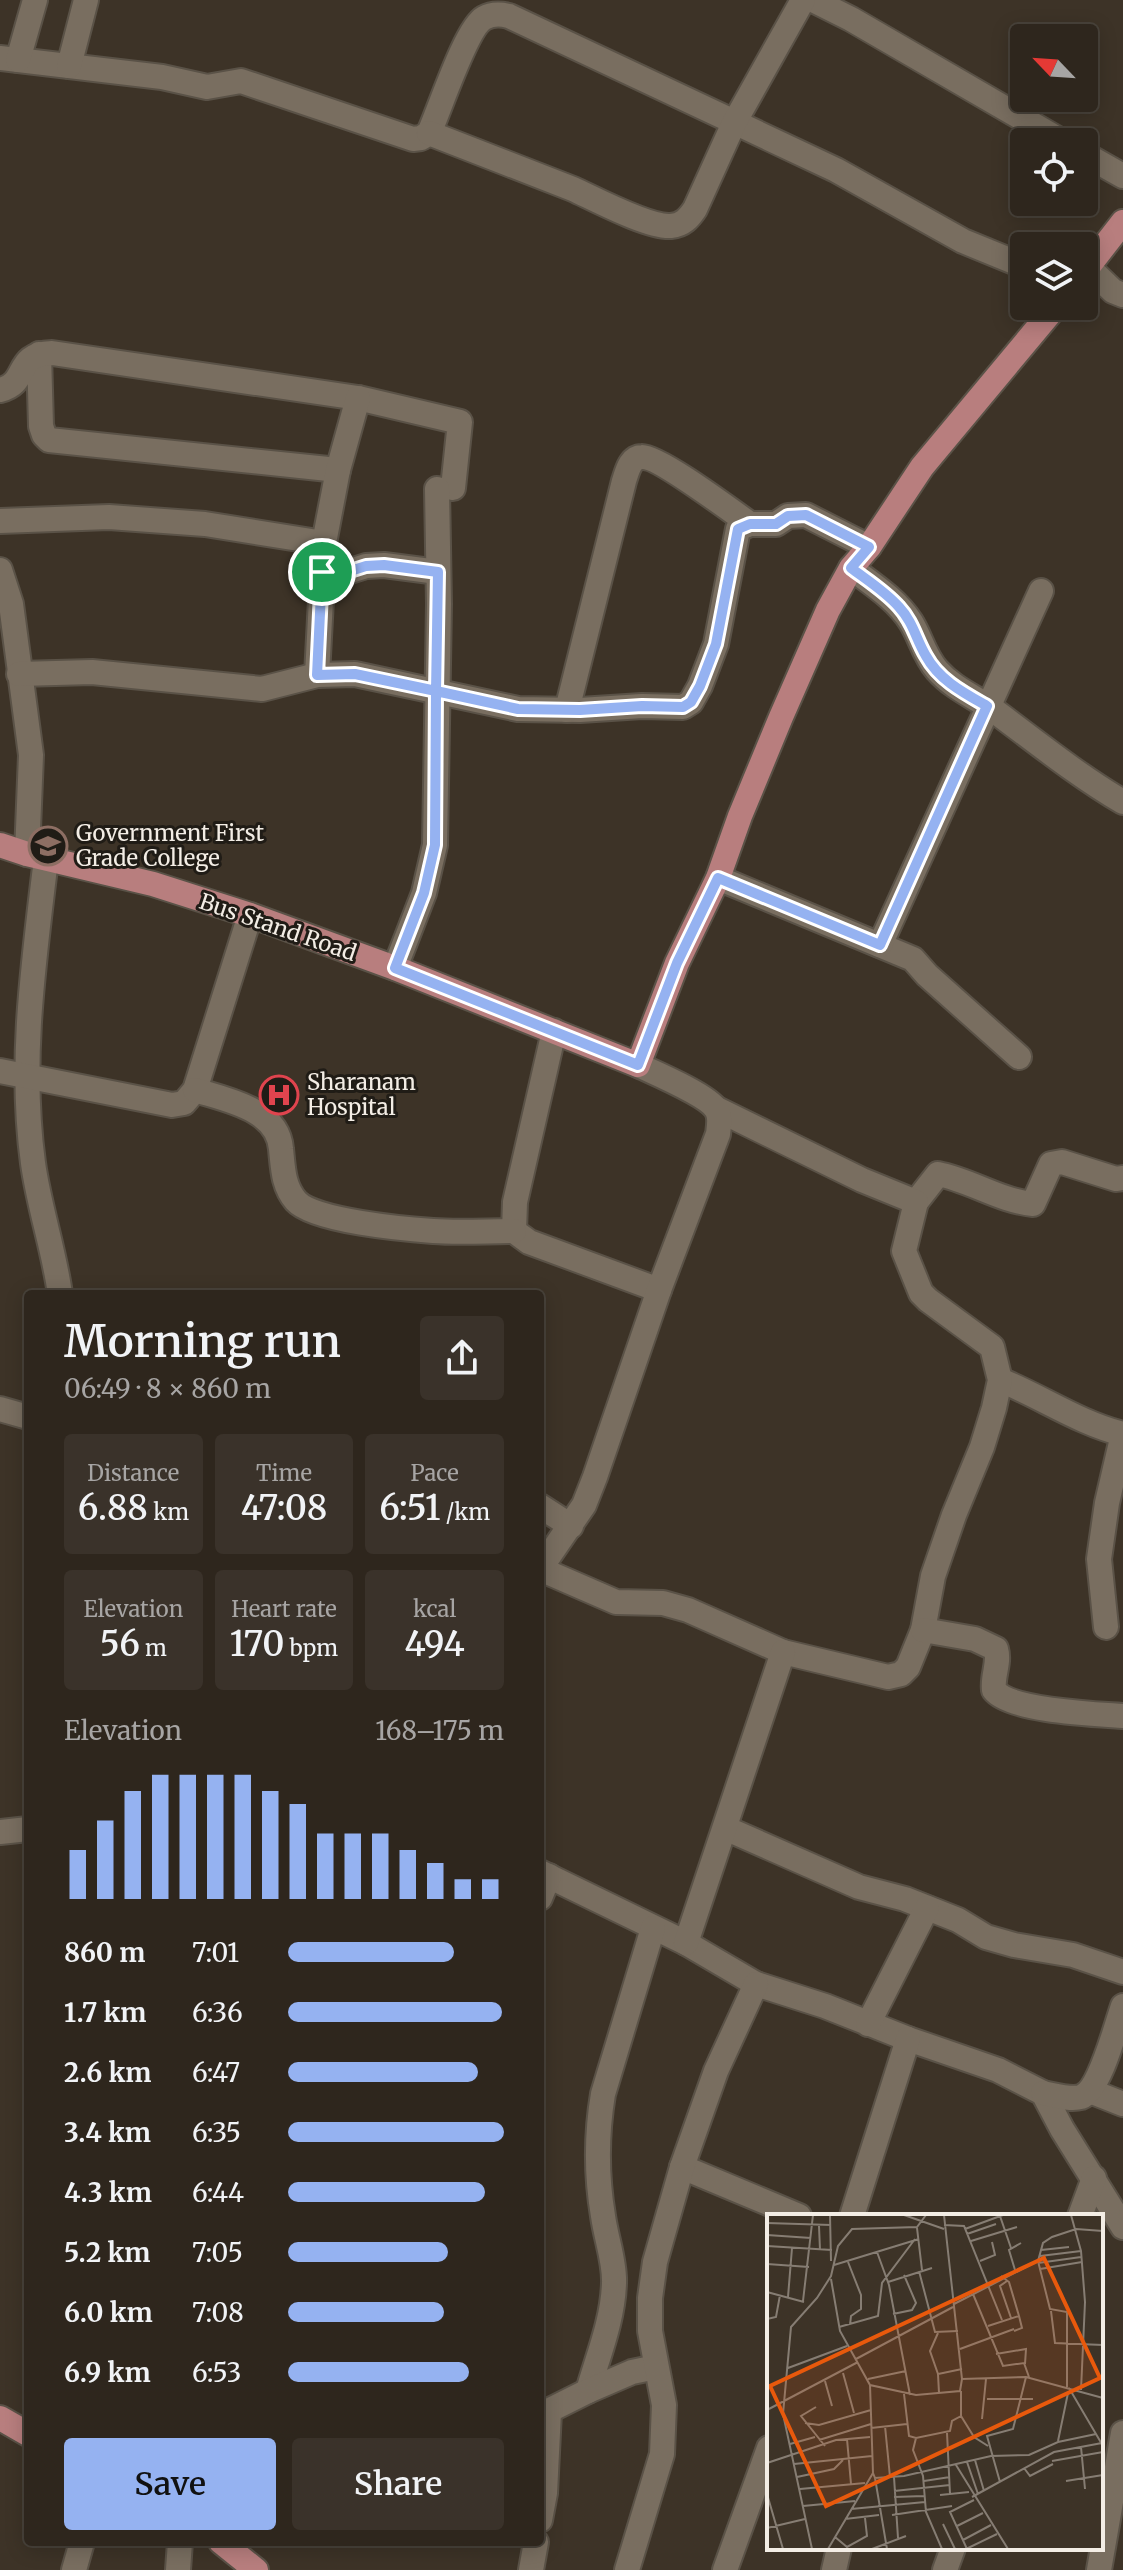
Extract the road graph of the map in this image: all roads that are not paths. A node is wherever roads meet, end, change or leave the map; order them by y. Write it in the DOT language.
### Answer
graph roads {
  1 [pos="35,0"];
  2 [pos="86,0"];
  3 [pos="803,0"];
  4 [pos="813,0"];
  5 [pos="9,59"];
  6 [pos="69,66"];
  7 [pos="734,123"];
  8 [pos="1039,128"];
  9 [pos="429,133"];
  10 [pos="1098,162"];
  11 [pos="1123,176"];
  12 [pos="1123,222"];
  13 [pos="1098,254"];
  14 [pos="1010,260"];
  15 [pos="1098,279"];
  16 [pos="1123,295"];
  17 [pos="1044,320"];
  18 [pos="39,354"];
  19 [pos="0,390"];
  20 [pos="358,398"];
  21 [pos="338,470"];
  22 [pos="0,521"];
  23 [pos="750,524"];
  24 [pos="324,543"];
  25 [pos="869,547"];
  26 [pos="851,568"];
  27 [pos="0,570"];
  28 [pos="322,572"];
  29 [pos="438,572"];
  30 [pos="1041,591"];
  31 [pos="19,674"];
  32 [pos="317,675"];
  33 [pos="436,691"];
  34 [pos="987,706"];
  35 [pos="567,710"];
  36 [pos="1123,802"];
  37 [pos="0,845"];
  38 [pos="37,857"];
  39 [pos="718,878"];
  40 [pos="250,915"];
  41 [pos="880,945"];
  42 [pos="395,968"];
  43 [pos="554,1031"];
  44 [pos="1019,1057"];
  45 [pos="638,1065"];
  46 [pos="0,1071"];
  47 [pos="26,1076"];
  48 [pos="195,1090"];
  49 [pos="717,1109"];
  50 [pos="1123,1178"];
  51 [pos="916,1202"];
  52 [pos="514,1231"];
  53 [pos="59,1290"];
  54 [pos="659,1290"];
  55 [pos="1000,1380"];
  56 [pos="0,1409"];
  57 [pos="24,1416"];
  58 [pos="544,1509"];
  59 [pos="571,1526"];
  60 [pos="544,1563"];
  61 [pos="544,1571"];
  62 [pos="1106,1627"];
  63 [pos="923,1630"];
  64 [pos="783,1652"];
  65 [pos="1123,1716"];
  66 [pos="725,1828"];
  67 [pos="24,1829"];
  68 [pos="0,1832"];
  69 [pos="544,1882"];
  70 [pos="927,1908"];
  71 [pos="653,1928"];
  72 [pos="686,1943"];
  73 [pos="1123,1972"];
  74 [pos="756,1984"];
  75 [pos="1123,2006"];
  76 [pos="868,2024"];
  77 [pos="908,2039"];
  78 [pos="1090,2091"];
  79 [pos="1043,2093"];
  80 [pos="1123,2104"];
  81 [pos="682,2167"];
  82 [pos="1094,2178"];
  83 [pos="794,2214"];
  84 [pos="853,2214"];
  85 [pos="1081,2214"];
  86 [pos="1123,2227"];
  87 [pos="656,2367"];
  88 [pos="588,2391"];
  89 [pos="545,2414"];
  90 [pos="0,2418"];
  91 [pos="24,2432"];
  92 [pos="1123,2433"];
  93 [pos="767,2454"];
  94 [pos="544,2498"];
  95 [pos="81,2546"];
  96 [pos="180,2546"];
  97 [pos="226,2546"];
  98 [pos="535,2546"];
  99 [pos="1103,2547"];
  100 [pos="839,2550"];
  101 [pos="952,2550"];
  102 [pos="1103,2550"];
  103 [pos="74,2570"];
  104 [pos="178,2570"];
  105 [pos="256,2570"];
  106 [pos="531,2570"];
  107 [pos="627,2570"];
  108 [pos="725,2570"];
  109 [pos="834,2570"];
  110 [pos="945,2570"];
  111 [pos="1099,2570"];
  1 -- 5 [label="street"];
  2 -- 6 [label="street"];
  3 -- 7 [label="street"];
  4 -- 8 [label="street"];
  5 -- 6 [label="street"];
  6 -- 9 [label="street"];
  7 -- 9 [label="street"];
  7 -- 9 [label="street"];
  7 -- 14 [label="street"];
  10 -- 11 [label="street"];
  12 -- 13 [label="main road"];
  15 -- 16 [label="street"];
  17 -- 25 [label="main road"];
  18 -- 19 [label="street"];
  18 -- 20 [label="street"];
  18 -- 21 [label="street"];
  20 -- 21 [label="street"];
  20 -- 29 [label="street"];
  21 -- 24 [label="street"];
  22 -- 24 [label="street"];
  23 -- 25 [label="street"];
  23 -- 35 [label="street"];
  23 -- 35 [label="street"];
  24 -- 28 [label="street"];
  25 -- 26 [label="main road"];
  26 -- 34 [label="street"];
  26 -- 39 [label="main road"];
  27 -- 31 [label="street"];
  28 -- 29 [label="street"];
  28 -- 32 [label="street"];
  29 -- 33 [label="street"];
  30 -- 34 [label="street"];
  31 -- 32 [label="street"];
  31 -- 38 [label="street"];
  32 -- 33 [label="street"];
  33 -- 35 [label="street"];
  33 -- 42 [label="street"];
  34 -- 36 [label="street"];
  34 -- 41 [label="street"];
  37 -- 38 [label="main road, Bus Stand Road"];
  38 -- 40 [label="main road, Bus Stand Road"];
  38 -- 47 [label="street"];
  39 -- 41 [label="street"];
  39 -- 45 [label="main road"];
  40 -- 42 [label="main road, Bus Stand Road"];
  40 -- 48 [label="street"];
  41 -- 44 [label="street"];
  42 -- 43 [label="main road, Bus Stand Road"];
  43 -- 45 [label="main road, Bus Stand Road"];
  43 -- 52 [label="street"];
  45 -- 49 [label="street"];
  46 -- 47 [label="street"];
  47 -- 48 [label="street"];
  47 -- 53 [label="street"];
  48 -- 52 [label="street"];
  49 -- 51 [label="street"];
  49 -- 54 [label="street"];
  50 -- 51 [label="street"];
  51 -- 55 [label="street"];
  52 -- 54 [label="street"];
  54 -- 59 [label="street"];
  55 -- 62 [label="street"];
  55 -- 63 [label="street"];
  56 -- 57 [label="street"];
  58 -- 59 [label="street"];
  59 -- 60 [label="street"];
  61 -- 64 [label="street"];
  63 -- 64 [label="street"];
  63 -- 65 [label="street"];
  64 -- 66 [label="street"];
  66 -- 70 [label="street"];
  66 -- 72 [label="street"];
  67 -- 68 [label="street"];
  69 -- 71 [label="street"];
  70 -- 73 [label="street"];
  70 -- 76 [label="street"];
  71 -- 72 [label="street"];
  71 -- 88 [label="street"];
  72 -- 74 [label="street"];
  74 -- 76 [label="street"];
  74 -- 81 [label="street"];
  75 -- 78 [label="street"];
  76 -- 77 [label="street"];
  77 -- 79 [label="street"];
  77 -- 84 [label="street"];
  78 -- 79 [label="street"];
  78 -- 80 [label="street"];
  79 -- 82 [label="street"];
  81 -- 83 [label="street"];
  81 -- 87 [label="street"];
  82 -- 85 [label="street"];
  82 -- 86 [label="street"];
  87 -- 88 [label="street"];
  87 -- 107 [label="street"];
  88 -- 89 [label="street"];
  89 -- 94 [label="street"];
  90 -- 91 [label="main road"];
  92 -- 99 [label="street"];
  93 -- 108 [label="street"];
  95 -- 103 [label="street"];
  96 -- 104 [label="street"];
  97 -- 105 [label="main road"];
  98 -- 106 [label="street"];
  100 -- 109 [label="street"];
  101 -- 110 [label="street"];
  102 -- 111 [label="street"];
}
